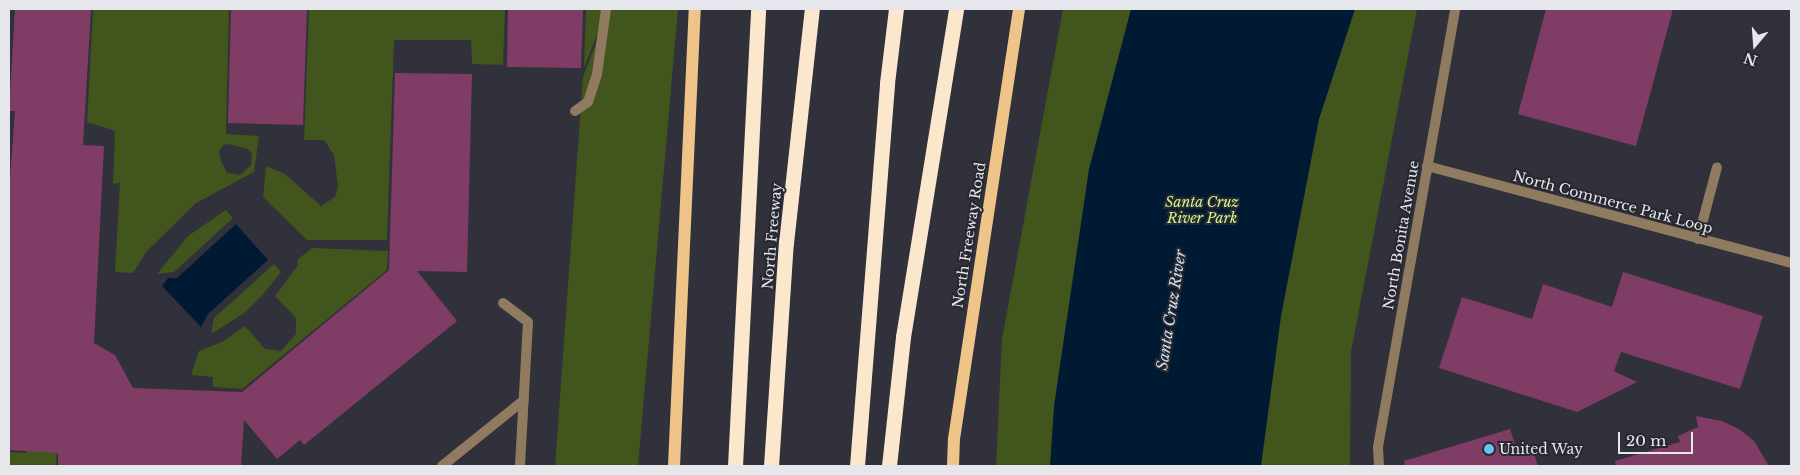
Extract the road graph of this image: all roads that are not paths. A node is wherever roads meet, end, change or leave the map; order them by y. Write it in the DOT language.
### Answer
graph roads {
  1 [pos="606,9"];
  2 [pos="695,9"];
  3 [pos="758,9"];
  4 [pos="812,9"];
  5 [pos="896,9"];
  6 [pos="956,9"];
  7 [pos="1019,9"];
  8 [pos="1455,9"];
  9 [pos="574,111"];
  10 [pos="1427,166"];
  11 [pos="1717,167"];
  12 [pos="1698,238"];
  13 [pos="1791,263"];
  14 [pos="503,303"];
  15 [pos="524,400"];
  16 [pos="442,466"];
  17 [pos="520,466"];
  18 [pos="674,466"];
  19 [pos="735,466"];
  20 [pos="771,466"];
  21 [pos="856,466"];
  22 [pos="889,466"];
  23 [pos="953,466"];
  24 [pos="1378,466"];
  1 -- 9 [label="street"];
  2 -- 18 [label="main road"];
  3 -- 19 [label="highway"];
  4 -- 20 [label="highway, North Freeway"];
  5 -- 21 [label="highway"];
  6 -- 22 [label="highway"];
  7 -- 23 [label="main road, North Freeway Road"];
  8 -- 10 [label="street, North Bonita Avenue"];
  10 -- 12 [label="street, North Commerce Park Loop"];
  10 -- 24 [label="street, North Bonita Avenue"];
  11 -- 12 [label="street"];
  12 -- 13 [label="street, North Commerce Park Loop"];
  14 -- 15 [label="street"];
  15 -- 16 [label="street"];
  15 -- 17 [label="street"];
}
